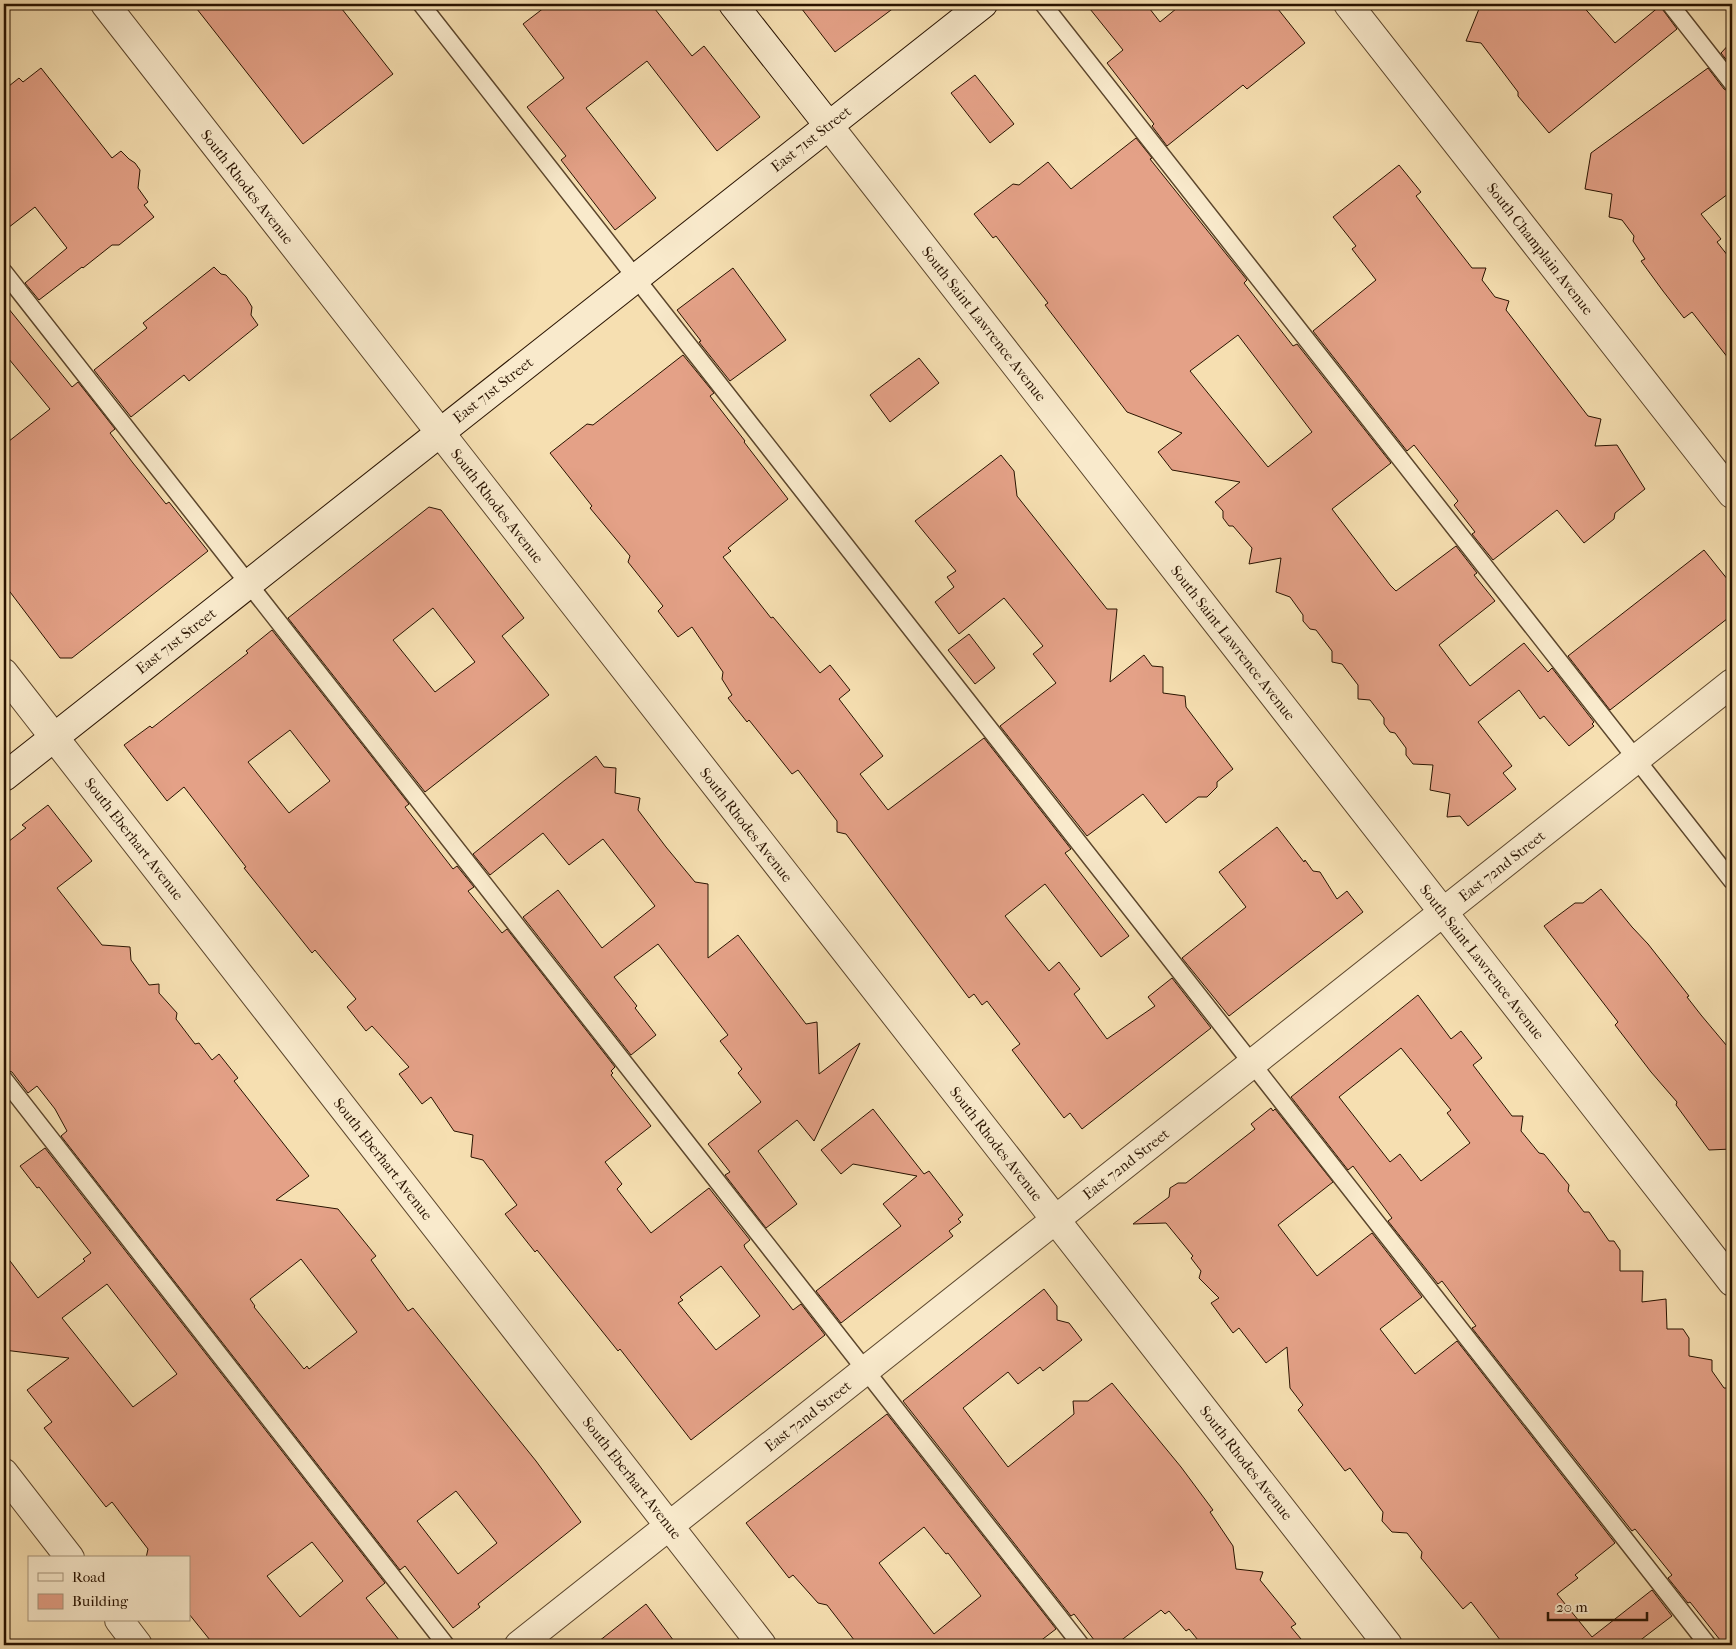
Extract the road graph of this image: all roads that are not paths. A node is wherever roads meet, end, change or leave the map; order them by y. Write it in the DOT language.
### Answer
graph roads {
  1 [pos="105,4"];
  2 [pos="421,4"];
  3 [pos="733,4"];
  4 [pos="983,4"];
  5 [pos="1042,4"];
  6 [pos="1348,4"];
  7 [pos="1670,4"];
  8 [pos="1732,83"];
  9 [pos="829,126"];
  10 [pos="4,272"];
  11 [pos="637,277"];
  12 [pos="440,433"];
  13 [pos="1732,494"];
  14 [pos="249,584"];
  15 [pos="4,673"];
  16 [pos="1732,683"];
  17 [pos="54,737"];
  18 [pos="1637,759"];
  19 [pos="4,777"];
  20 [pos="1732,881"];
  21 [pos="1443,912"];
  22 [pos="1252,1064"];
  23 [pos="4,1079"];
  24 [pos="1056,1220"];
  25 [pos="1732,1282"];
  26 [pos="865,1371"];
  27 [pos="4,1473"];
  28 [pos="669,1526"];
  29 [pos="68,1556"];
  30 [pos="121,1622"];
  31 [pos="138,1645"];
  32 [pos="446,1645"];
  33 [pos="519,1645"];
  34 [pos="762,1645"];
  35 [pos="1081,1645"];
  36 [pos="1388,1645"];
  37 [pos="1708,1645"];
  1 -- 12 [label="street, South Rhodes Avenue"];
  2 -- 11 [label="lane"];
  3 -- 9 [label="street, South Saint Lawrence Avenue"];
  4 -- 9 [label="street, East 71st Street"];
  5 -- 18 [label="lane"];
  6 -- 13 [label="street, South Champlain Avenue"];
  7 -- 8 [label="lane"];
  9 -- 11 [label="street, East 71st Street"];
  9 -- 21 [label="street, South Saint Lawrence Avenue"];
  10 -- 14 [label="lane"];
  11 -- 12 [label="street, East 71st Street"];
  11 -- 22 [label="lane"];
  12 -- 14 [label="street, East 71st Street"];
  12 -- 24 [label="street, South Rhodes Avenue"];
  14 -- 17 [label="street, East 71st Street"];
  14 -- 26 [label="lane"];
  15 -- 17 [label="street, South Eberhart Avenue"];
  16 -- 18 [label="street, East 72nd Street"];
  17 -- 19 [label="street, East 71st Street"];
  17 -- 28 [label="street, South Eberhart Avenue"];
  18 -- 20 [label="lane"];
  18 -- 21 [label="street, East 72nd Street"];
  21 -- 22 [label="street, East 72nd Street"];
  21 -- 25 [label="street, South Saint Lawrence Avenue"];
  22 -- 24 [label="street, East 72nd Street"];
  22 -- 37 [label="lane"];
  23 -- 32 [label="lane"];
  24 -- 26 [label="street, East 72nd Street"];
  24 -- 36 [label="street, South Rhodes Avenue"];
  26 -- 28 [label="street, East 72nd Street"];
  26 -- 35 [label="lane"];
  27 -- 29 [label="street"];
  28 -- 33 [label="street, East 72nd Street"];
  28 -- 34 [label="street, South Eberhart Avenue"];
  30 -- 31 [label="street"];
}
